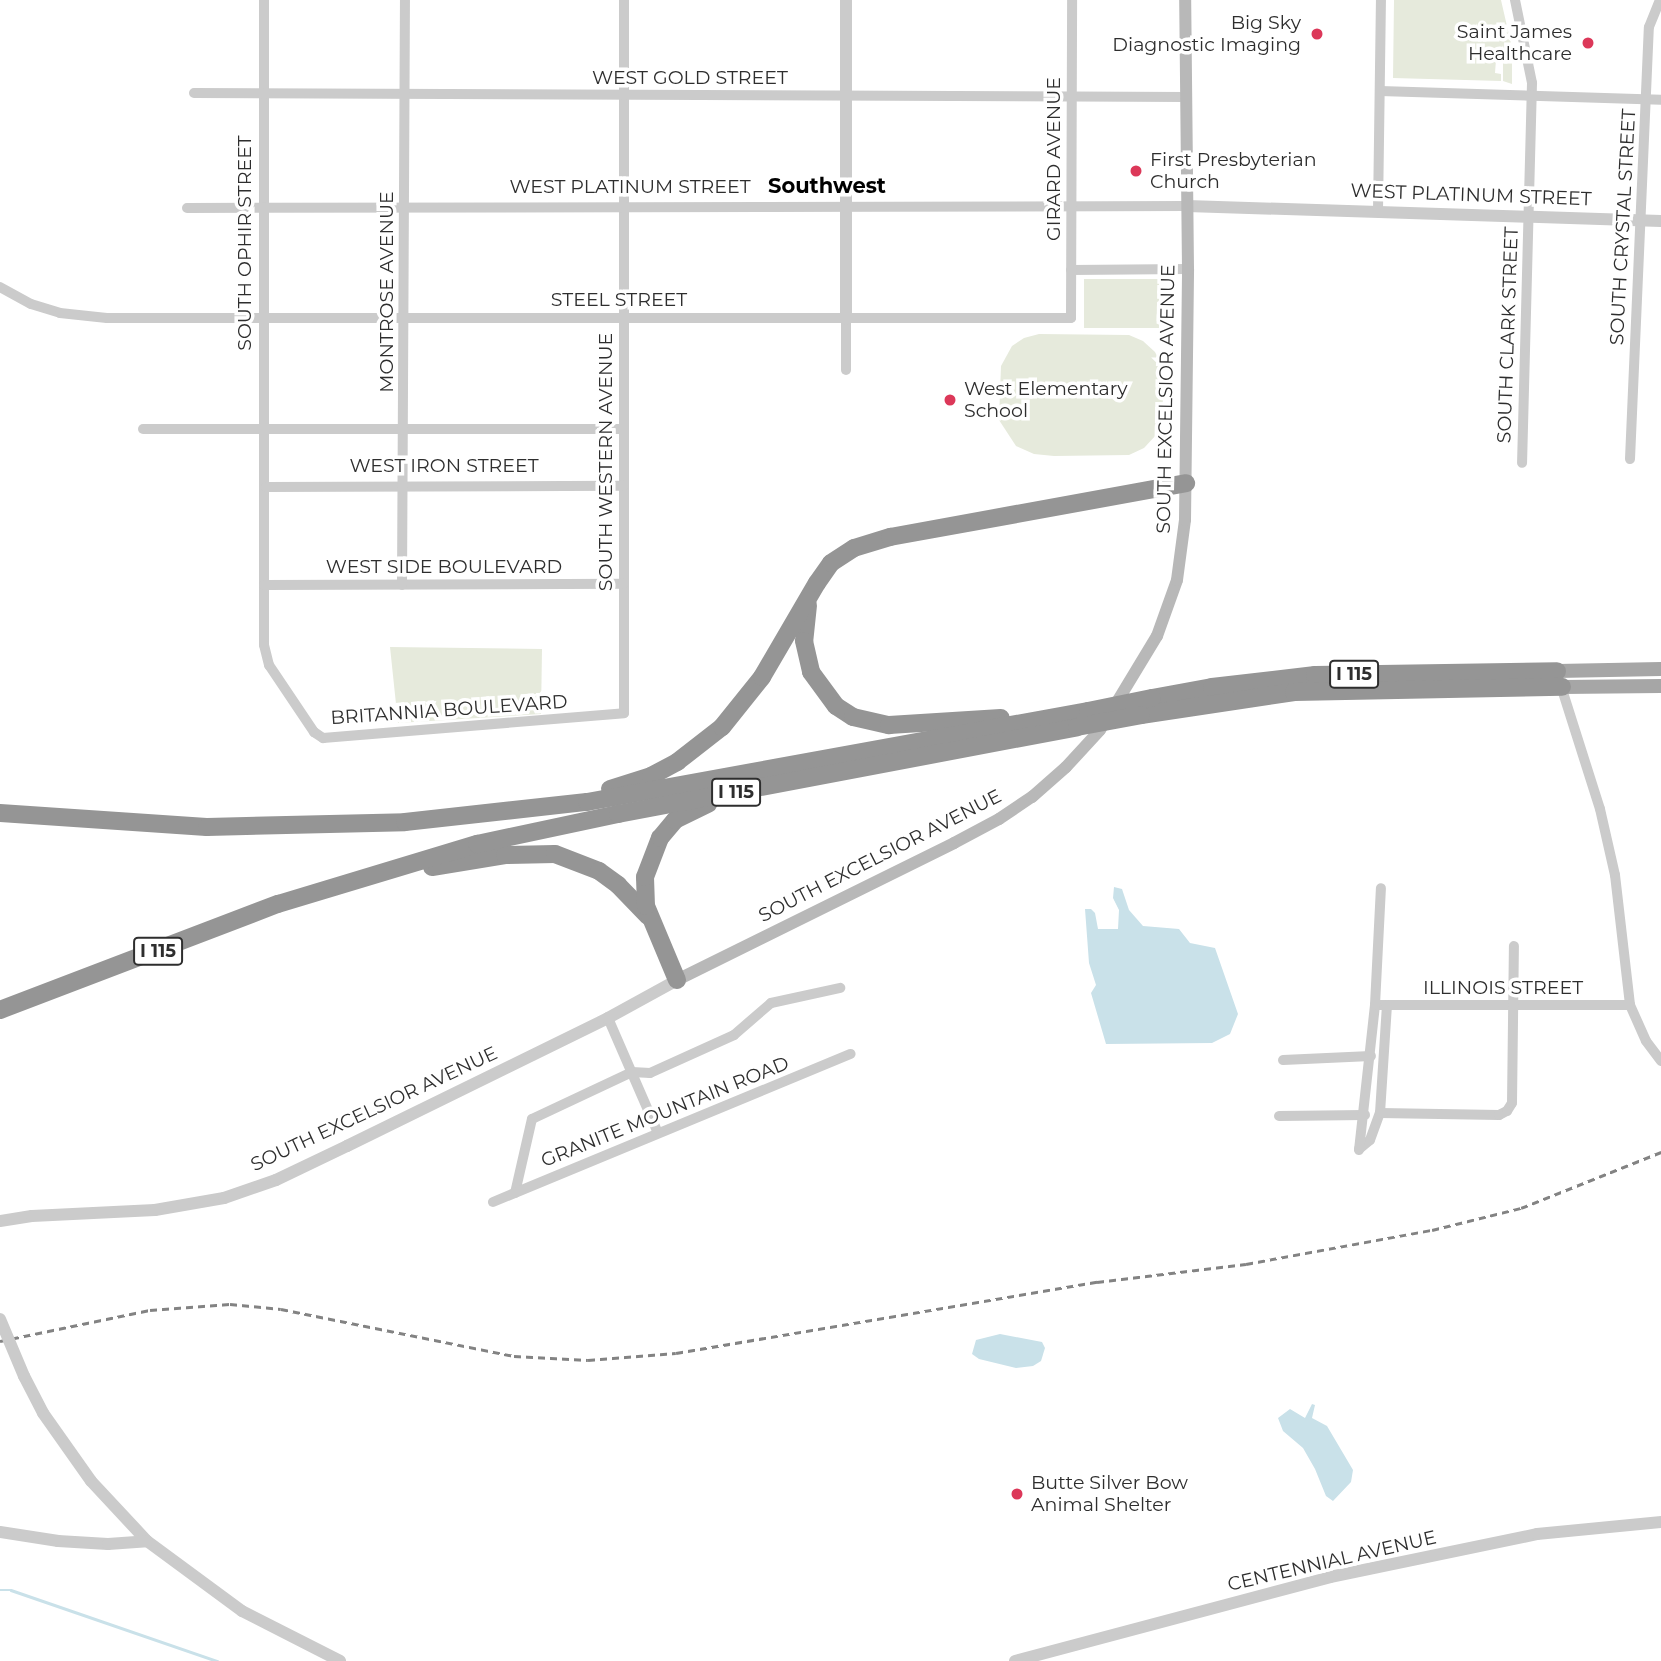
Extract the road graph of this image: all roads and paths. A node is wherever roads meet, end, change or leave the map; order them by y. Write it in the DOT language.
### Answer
graph roads {
  1 [pos="264,0"];
  2 [pos="405,0"];
  3 [pos="624,0"];
  4 [pos="846,0"];
  5 [pos="1072,0"];
  6 [pos="1185,0"];
  7 [pos="1381,0"];
  8 [pos="1515,0"];
  9 [pos="1660,0"];
  10 [pos="1380,91"];
  11 [pos="194,93"];
  12 [pos="264,95"];
  13 [pos="849,95"];
  14 [pos="406,96"];
  15 [pos="624,96"];
  16 [pos="1532,96"];
  17 [pos="1072,97"];
  18 [pos="1186,97"];
  19 [pos="1647,99"];
  20 [pos="1661,100"];
  21 [pos="404,206"];
  22 [pos="623,206"];
  23 [pos="846,206"];
  24 [pos="1070,206"];
  25 [pos="1186,206"];
  26 [pos="187,208"];
  27 [pos="262,208"];
  28 [pos="1378,211"];
  29 [pos="1529,216"];
  30 [pos="1640,220"];
  31 [pos="1661,221"];
  32 [pos="1188,269"];
  33 [pos="1071,270"];
  34 [pos="0,287"];
  35 [pos="404,316"];
  36 [pos="262,317"];
  37 [pos="623,318"];
  38 [pos="1071,318"];
  39 [pos="846,319"];
  40 [pos="846,370"];
  41 [pos="403,427"];
  42 [pos="143,429"];
  43 [pos="264,429"];
  44 [pos="623,429"];
  45 [pos="1630,459"];
  46 [pos="1522,463"];
  47 [pos="1186,483"];
  48 [pos="403,485"];
  49 [pos="623,486"];
  50 [pos="266,487"];
  51 [pos="264,584"];
  52 [pos="402,584"];
  53 [pos="624,584"];
  54 [pos="810,594"];
  55 [pos="1661,669"];
  56 [pos="1559,679"];
  57 [pos="1661,685"];
  58 [pos="624,713"];
  59 [pos="1083,716"];
  60 [pos="844,771"];
  61 [pos="0,813"];
  62 [pos="484,813"];
  63 [pos="352,880"];
  64 [pos="1381,888"];
  65 [pos="652,922"];
  66 [pos="1514,946"];
  67 [pos="677,980"];
  68 [pos="840,988"];
  69 [pos="1375,1005"];
  70 [pos="1387,1005"];
  71 [pos="1630,1005"];
  72 [pos="1514,1007"];
  73 [pos="0,1010"];
  74 [pos="608,1018"];
  75 [pos="851,1054"];
  76 [pos="1371,1056"];
  77 [pos="1283,1060"];
  78 [pos="1661,1061"];
  79 [pos="632,1072"];
  80 [pos="1380,1113"];
  81 [pos="1365,1115"];
  82 [pos="1279,1116"];
  83 [pos="657,1133"];
  84 [pos="516,1193"];
  85 [pos="493,1202"];
  86 [pos="0,1221"];
  87 [pos="0,1319"];
  88 [pos="1661,1522"];
  89 [pos="0,1532"];
  90 [pos="147,1541"];
  91 [pos="340,1661"];
  92 [pos="1016,1661"];
  1 -- 12 [label="street, SOUTH OPHIR STREET"];
  2 -- 14 [label="street, MONTROSE AVENUE"];
  3 -- 15 [label="street, SOUTH WESTERN AVENUE"];
  4 -- 13 [label="street"];
  5 -- 17 [label="street, GIRARD AVENUE"];
  6 -- 18 [label="main road, SOUTH EXCELSIOR AVENUE"];
  7 -- 10 [label="street"];
  8 -- 16 [label="street, SOUTH CLARK STREET"];
  9 -- 19 [label="street, SOUTH CRYSTAL STREET"];
  10 -- 16 [label="street"];
  10 -- 28 [label="street"];
  11 -- 12 [label="street, WEST GOLD STREET"];
  12 -- 14 [label="street, WEST GOLD STREET"];
  12 -- 27 [label="street, SOUTH OPHIR STREET"];
  13 -- 15 [label="street, WEST GOLD STREET"];
  13 -- 17 [label="street, WEST GOLD STREET"];
  13 -- 23 [label="street"];
  14 -- 15 [label="street, WEST GOLD STREET"];
  14 -- 21 [label="street, MONTROSE AVENUE"];
  15 -- 22 [label="street, SOUTH WESTERN AVENUE"];
  16 -- 19 [label="street"];
  16 -- 29 [label="street, SOUTH CLARK STREET"];
  17 -- 18 [label="street, WEST GOLD STREET"];
  17 -- 24 [label="street, GIRARD AVENUE"];
  18 -- 25 [label="main road, SOUTH EXCELSIOR AVENUE"];
  19 -- 20 [label="street"];
  19 -- 30 [label="street, SOUTH CRYSTAL STREET"];
  21 -- 22 [label="street, WEST PLATINUM STREET"];
  21 -- 27 [label="street, WEST PLATINUM STREET"];
  21 -- 35 [label="street, MONTROSE AVENUE"];
  22 -- 23 [label="street, WEST PLATINUM STREET"];
  22 -- 37 [label="street, SOUTH WESTERN AVENUE"];
  23 -- 24 [label="street, WEST PLATINUM STREET"];
  23 -- 39 [label="street"];
  24 -- 25 [label="street, WEST PLATINUM STREET"];
  24 -- 33 [label="street, GIRARD AVENUE"];
  25 -- 28 [label="street, WEST PLATINUM STREET"];
  25 -- 32 [label="main road, SOUTH EXCELSIOR AVENUE"];
  26 -- 27 [label="street, WEST PLATINUM STREET"];
  27 -- 36 [label="street, SOUTH OPHIR STREET"];
  28 -- 29 [label="street, WEST PLATINUM STREET"];
  29 -- 30 [label="street, WEST PLATINUM STREET"];
  29 -- 46 [label="street, SOUTH CLARK STREET"];
  30 -- 31 [label="street, WEST PLATINUM STREET"];
  30 -- 45 [label="street, SOUTH CRYSTAL STREET"];
  32 -- 33 [label="street"];
  32 -- 47 [label="main road, SOUTH EXCELSIOR AVENUE"];
  33 -- 38 [label="street, GIRARD AVENUE"];
  34 -- 36 [label="street, STEEL STREET"];
  35 -- 36 [label="street, STEEL STREET"];
  35 -- 37 [label="street, STEEL STREET"];
  35 -- 41 [label="street, MONTROSE AVENUE"];
  36 -- 43 [label="street, SOUTH OPHIR STREET"];
  37 -- 39 [label="street, STEEL STREET"];
  37 -- 44 [label="street, SOUTH WESTERN AVENUE"];
  38 -- 39 [label="street, STEEL STREET"];
  39 -- 40 [label="street"];
  41 -- 43 [label="street"];
  41 -- 44 [label="street"];
  41 -- 48 [label="street, MONTROSE AVENUE"];
  42 -- 43 [label="street"];
  43 -- 50 [label="street, SOUTH OPHIR STREET"];
  44 -- 49 [label="street, SOUTH WESTERN AVENUE"];
  47 -- 54 [label="highway"];
  47 -- 67 [label="main road, SOUTH EXCELSIOR AVENUE"];
  48 -- 49 [label="street, WEST IRON STREET"];
  48 -- 50 [label="street, WEST IRON STREET"];
  48 -- 52 [label="street, MONTROSE AVENUE"];
  49 -- 53 [label="street, SOUTH WESTERN AVENUE"];
  50 -- 51 [label="street, SOUTH OPHIR STREET"];
  51 -- 52 [label="street, WEST SIDE BOULEVARD"];
  51 -- 58 [label="street, BRITANNIA BOULEVARD"];
  52 -- 53 [label="street, WEST SIDE BOULEVARD"];
  53 -- 58 [label="street, SOUTH WESTERN AVENUE"];
  54 -- 59 [label="highway"];
  54 -- 62 [label="highway"];
  55 -- 56 [label="main road"];
  56 -- 57 [label="main road"];
  56 -- 59 [label="highway, I 115, bridge"];
  56 -- 59 [label="highway, I 115, bridge"];
  56 -- 71 [label="street"];
  59 -- 60 [label="highway, I 115"];
  59 -- 62 [label="highway, I 115"];
  60 -- 63 [label="highway, I 115"];
  60 -- 65 [label="highway"];
  61 -- 62 [label="highway, I 115"];
  63 -- 65 [label="highway"];
  63 -- 73 [label="highway, I 115"];
  64 -- 69 [label="street"];
  65 -- 67 [label="highway"];
  66 -- 72 [label="street"];
  67 -- 74 [label="street, SOUTH EXCELSIOR AVENUE"];
  68 -- 79 [label="street"];
  69 -- 70 [label="street, ILLINOIS STREET"];
  69 -- 76 [label="street"];
  70 -- 72 [label="street, ILLINOIS STREET"];
  70 -- 80 [label="street"];
  71 -- 72 [label="street, ILLINOIS STREET"];
  71 -- 78 [label="street"];
  72 -- 80 [label="street"];
  74 -- 79 [label="street"];
  74 -- 86 [label="street, SOUTH EXCELSIOR AVENUE"];
  75 -- 83 [label="street, GRANITE MOUNTAIN ROAD"];
  76 -- 77 [label="street"];
  76 -- 81 [label="street"];
  79 -- 83 [label="street"];
  79 -- 84 [label="street"];
  80 -- 81 [label="street"];
  81 -- 82 [label="street"];
  83 -- 84 [label="street, GRANITE MOUNTAIN ROAD"];
  84 -- 85 [label="street, GRANITE MOUNTAIN ROAD"];
  87 -- 90 [label="street, bridge"];
  88 -- 92 [label="street, CENTENNIAL AVENUE"];
  89 -- 90 [label="street"];
  90 -- 91 [label="street"];
}
